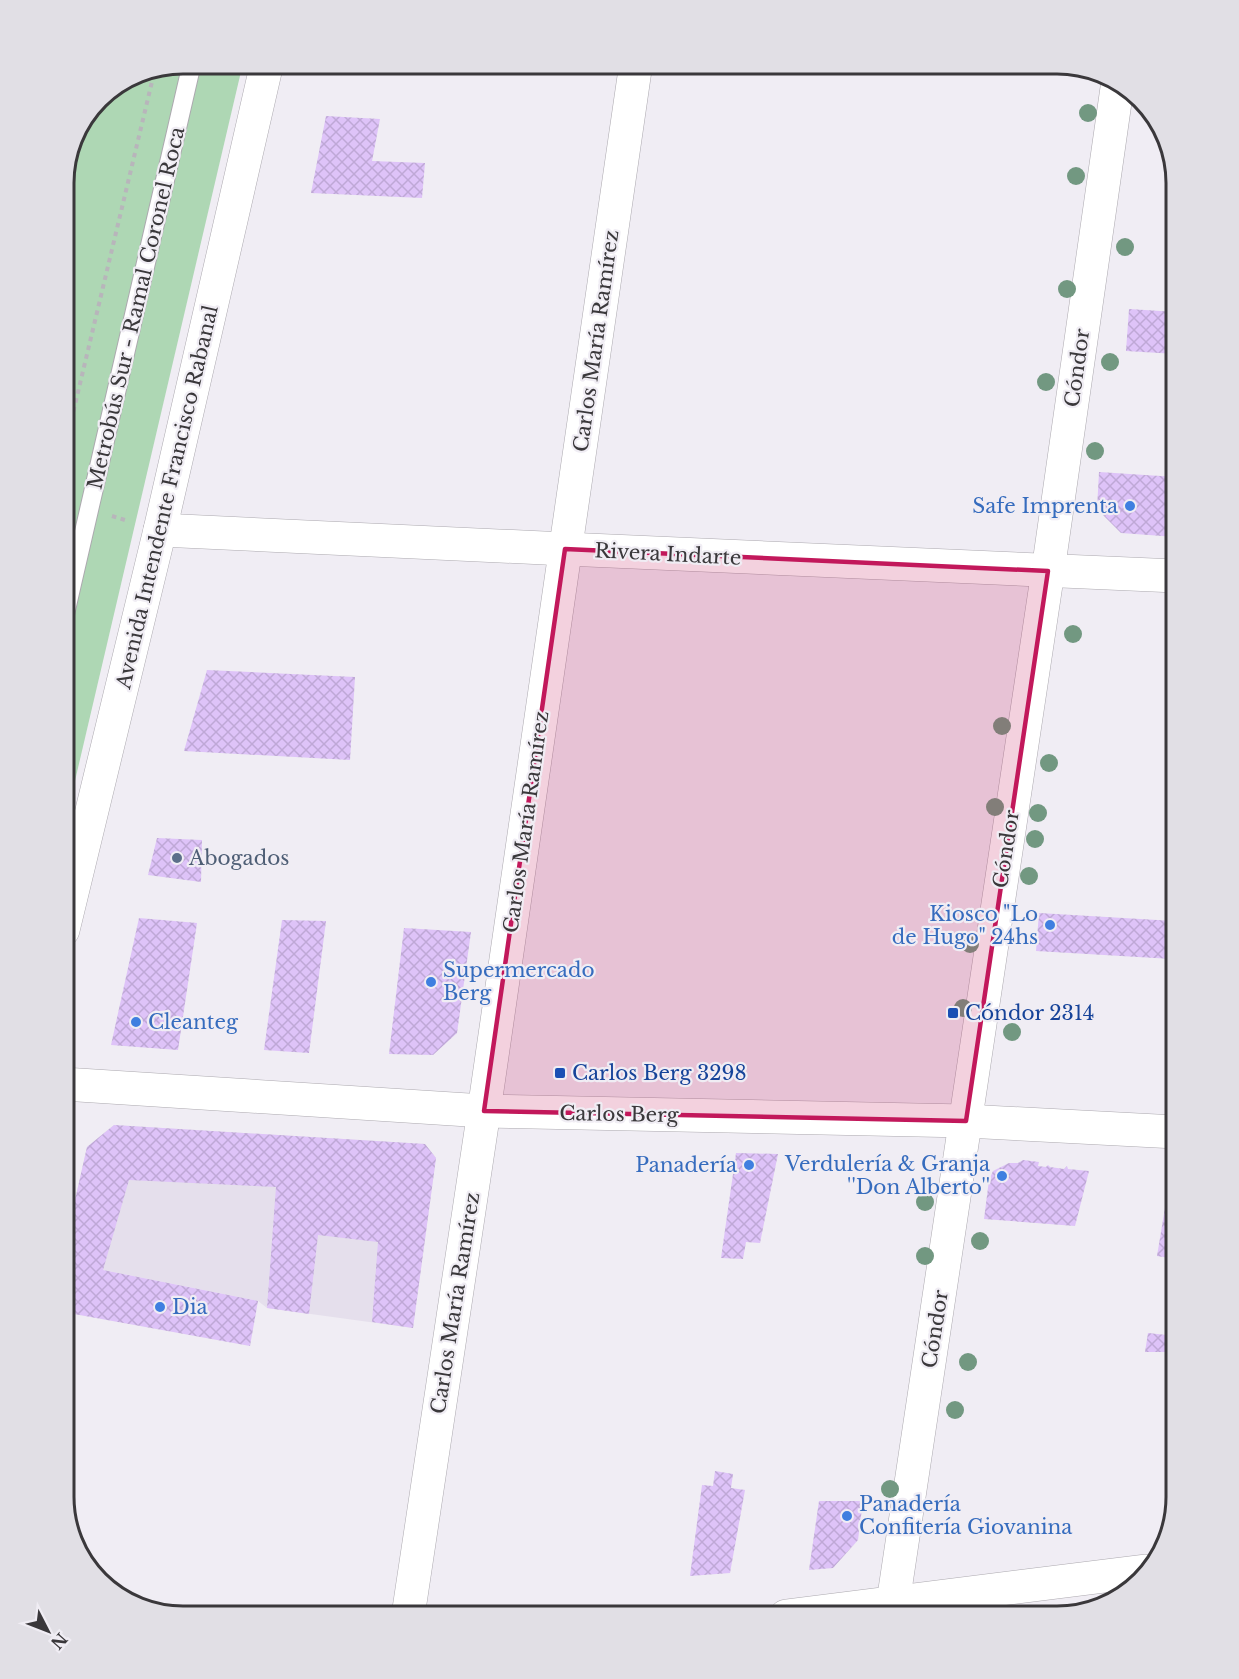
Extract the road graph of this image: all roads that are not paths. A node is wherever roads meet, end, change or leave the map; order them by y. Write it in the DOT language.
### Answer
graph roads {
  1 [pos="189,74"];
  2 [pos="264,74"];
  3 [pos="634,74"];
  4 [pos="1116,92"];
  5 [pos="160,530"];
  6 [pos="565,549"];
  7 [pos="1048,571"];
  8 [pos="74,575"];
  9 [pos="1166,576"];
  10 [pos="74,885"];
  11 [pos="74,1085"];
  12 [pos="484,1111"];
  13 [pos="966,1121"];
  14 [pos="1166,1131"];
  15 [pos="1135,1572"];
  16 [pos="410,1605"];
  17 [pos="894,1606"];
  18 [pos="915,1606"];
  1 -- 8 [label="lane, Metrobús Sur - Ramal Coronel Roca"];
  2 -- 5 [label="street, Avenida Intendente Francisco Rabanal"];
  3 -- 6 [label="street, Carlos María Ramírez"];
  4 -- 7 [label="street, Cóndor"];
  5 -- 6 [label="street, Rivera Indarte"];
  5 -- 10 [label="street, Avenida Intendente Francisco Rabanal"];
  6 -- 7 [label="street, Rivera Indarte"];
  6 -- 12 [label="street, Carlos María Ramírez"];
  7 -- 9 [label="street, Rivera Indarte"];
  7 -- 13 [label="street, Cóndor"];
  11 -- 12 [label="street, Carlos Berg"];
  12 -- 13 [label="street, Carlos Berg"];
  12 -- 16 [label="street, Carlos María Ramírez"];
  13 -- 14 [label="street, Carlos Berg"];
  13 -- 17 [label="street, Cóndor"];
  15 -- 18 [label="street"];
}
